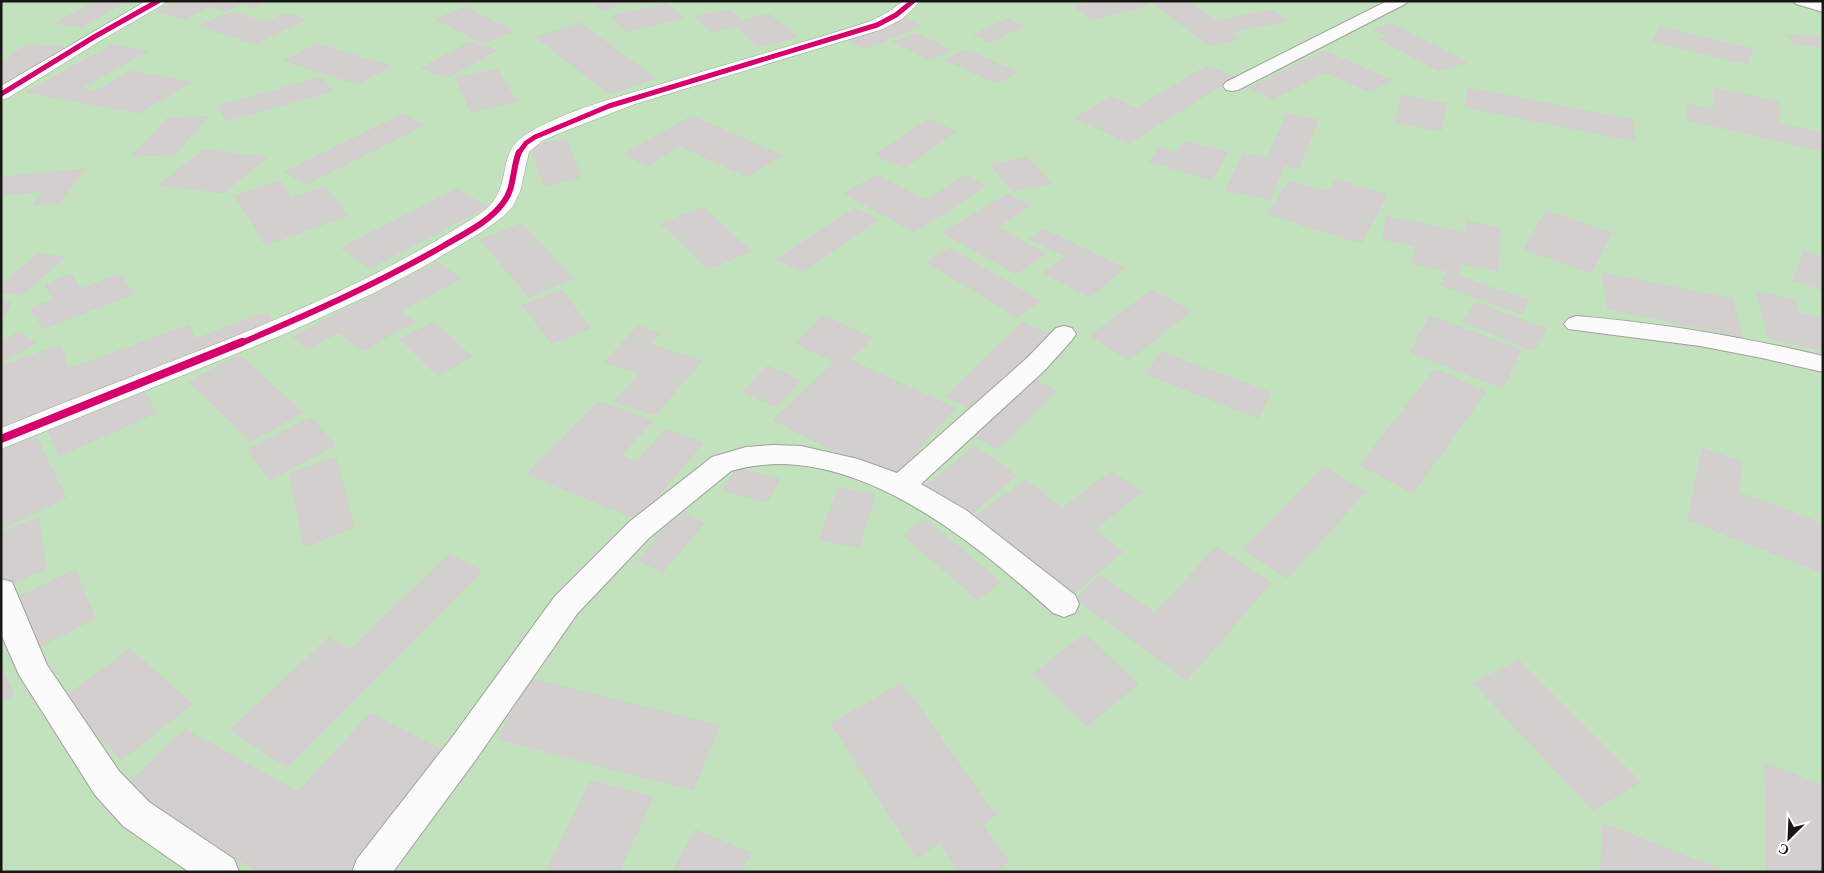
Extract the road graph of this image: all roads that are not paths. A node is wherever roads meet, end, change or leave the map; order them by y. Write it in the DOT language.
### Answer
graph roads {
  1 [pos="158,1"];
  2 [pos="913,1"];
  3 [pos="1400,1"];
  4 [pos="1801,1"];
  5 [pos="1823,7"];
  6 [pos="1232,86"];
  7 [pos="1,94"];
  8 [pos="1576,324"];
  9 [pos="1064,334"];
  10 [pos="1823,364"];
  11 [pos="1,439"];
  12 [pos="901,486"];
  13 [pos="1,591"];
  14 [pos="1064,604"];
  15 [pos="221,872"];
  16 [pos="370,872"];
  1 -- 7 [label="street"];
  2 -- 11 [label="street"];
  3 -- 6 [label="lane"];
  4 -- 5 [label="lane"];
  8 -- 10 [label="lane"];
  9 -- 12 [label="lane"];
  12 -- 14 [label="lane"];
  12 -- 16 [label="lane"];
  13 -- 15 [label="lane"];
}
